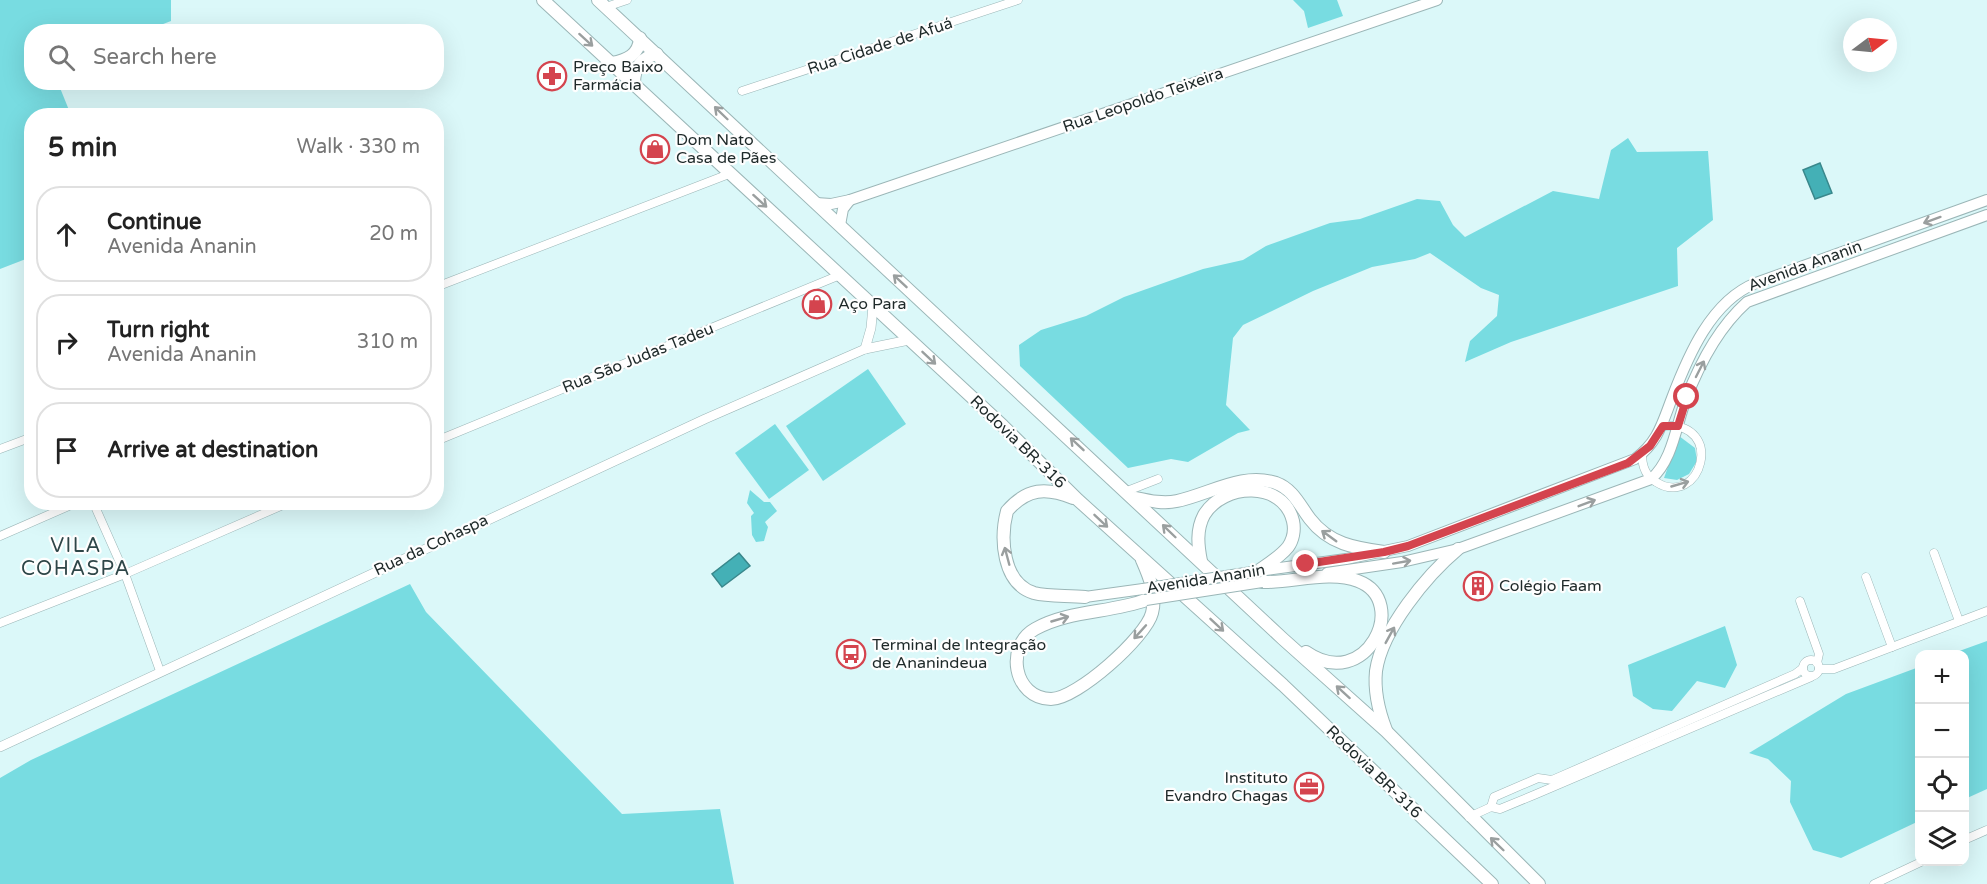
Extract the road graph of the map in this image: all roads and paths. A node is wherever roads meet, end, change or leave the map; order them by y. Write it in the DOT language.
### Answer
graph roads {
  1 [pos="543,0"];
  2 [pos="627,0"];
  3 [pos="1018,0"];
  4 [pos="1437,0"];
  5 [pos="602,3"];
  6 [pos="640,38"];
  7 [pos="657,54"];
  8 [pos="612,63"];
  9 [pos="634,84"];
  10 [pos="742,91"];
  11 [pos="729,174"];
  12 [pos="850,200"];
  13 [pos="1987,200"];
  14 [pos="816,203"];
  15 [pos="1987,215"];
  16 [pos="840,225"];
  17 [pos="840,275"];
  18 [pos="444,284"];
  19 [pos="873,306"];
  20 [pos="909,340"];
  21 [pos="865,349"];
  22 [pos="1663,426"];
  23 [pos="1678,426"];
  24 [pos="444,438"];
  25 [pos="24,440"];
  26 [pos="0,449"];
  27 [pos="1642,454"];
  28 [pos="1158,479"];
  29 [pos="1651,479"];
  30 [pos="1131,495"];
  31 [pos="1078,500"];
  32 [pos="60,510"];
  33 [pos="97,510"];
  34 [pos="272,510"];
  35 [pos="0,536"];
  36 [pos="1458,549"];
  37 [pos="1384,552"];
  38 [pos="1934,553"];
  39 [pos="1141,559"];
  40 [pos="1201,561"];
  41 [pos="125,574"];
  42 [pos="1260,577"];
  43 [pos="1866,578"];
  44 [pos="1144,594"];
  45 [pos="1085,597"];
  46 [pos="1800,601"];
  47 [pos="1987,610"];
  48 [pos="1959,621"];
  49 [pos="0,623"];
  50 [pos="1283,639"];
  51 [pos="1892,647"];
  52 [pos="1818,666"];
  53 [pos="1803,668"];
  54 [pos="160,671"];
  55 [pos="1811,676"];
  56 [pos="1386,731"];
  57 [pos="0,747"];
  58 [pos="1553,783"];
  59 [pos="1511,789"];
  60 [pos="1516,803"];
  61 [pos="1491,807"];
  62 [pos="1469,817"];
  63 [pos="1987,830"];
  64 [pos="1969,838"];
  65 [pos="1915,864"];
  66 [pos="1492,884"];
  67 [pos="1539,884"];
  68 [pos="1875,884"];
  1 -- 8 [label="highway, Rodovia BR-316, one-way"];
  2 -- 5 [label="street"];
  3 -- 10 [label="street, Rua Cidade de Afuá"];
  4 -- 12 [label="main road, Rua Leopoldo Teixeira"];
  5 -- 6 [label="highway"];
  6 -- 7 [label="highway"];
  6 -- 8 [label="highway"];
  7 -- 9 [label="highway"];
  14 -- 7 [label="highway, one-way"];
  8 -- 9 [label="highway, Rodovia BR-316"];
  9 -- 11 [label="highway, Rodovia BR-316"];
  11 -- 17 [label="highway, Rodovia BR-316, one-way"];
  11 -- 18 [label="street"];
  12 -- 14 [label="main road, Rua Leopoldo Teixeira"];
  12 -- 16 [label="main road"];
  13 -- 22 [label="main road, Avenida Ananin, one-way"];
  14 -- 16 [label="highway"];
  23 -- 15 [label="main road, Avenida Ananin, one-way"];
  30 -- 16 [label="highway, one-way"];
  17 -- 19 [label="highway, Rodovia BR-316"];
  17 -- 24 [label="street, Rua São Judas Tadeu"];
  19 -- 20 [label="highway, Rodovia BR-316"];
  19 -- 21 [label="street"];
  20 -- 21 [label="street, Rua da Cohaspa"];
  20 -- 31 [label="highway, Rodovia BR-316, one-way"];
  21 -- 54 [label="street, Rua da Cohaspa"];
  22 -- 23 [label="street"];
  22 -- 27 [label="main road, Avenida Ananin"];
  23 -- 29 [label="main road, Avenida Ananin"];
  29 -- 23 [label="street, one-way"];
  25 -- 26 [label="street"];
  27 -- 29 [label="street"];
  27 -- 37 [label="main road, Avenida Ananin"];
  28 -- 30 [label="street"];
  36 -- 29 [label="main road, Avenida Ananin, one-way"];
  37 -- 30 [label="highway, one-way"];
  40 -- 30 [label="highway, one-way"];
  31 -- 39 [label="highway, Rodovia BR-316, one-way"];
  45 -- 31 [label="highway, one-way"];
  32 -- 35 [label="street"];
  33 -- 41 [label="street"];
  34 -- 41 [label="street"];
  42 -- 36 [label="main road, Avenida Ananin, one-way"];
  56 -- 36 [label="highway, one-way"];
  37 -- 42 [label="main road, Avenida Ananin"];
  38 -- 48 [label="street"];
  39 -- 44 [label="highway, one-way"];
  39 -- 66 [label="highway, Rodovia BR-316, one-way"];
  40 -- 42 [label="highway"];
  40 -- 50 [label="highway"];
  41 -- 49 [label="street"];
  41 -- 54 [label="street"];
  42 -- 44 [label="main road, Avenida Ananin, bridge"];
  42 -- 50 [label="highway"];
  43 -- 51 [label="street"];
  44 -- 45 [label="main road, Avenida Ananin"];
  46 -- 52 [label="street"];
  47 -- 48 [label="street"];
  48 -- 51 [label="street"];
  56 -- 50 [label="highway, one-way"];
  51 -- 52 [label="street"];
  52 -- 53 [label="street"];
  52 -- 55 [label="street"];
  53 -- 55 [label="street"];
  53 -- 58 [label="street"];
  54 -- 57 [label="street, Rua da Cohaspa"];
  55 -- 58 [label="street"];
  56 -- 62 [label="highway"];
  58 -- 59 [label="street"];
  58 -- 60 [label="street"];
  59 -- 60 [label="street"];
  59 -- 61 [label="street"];
  60 -- 61 [label="street"];
  61 -- 62 [label="street"];
  67 -- 62 [label="highway, one-way"];
  63 -- 64 [label="street"];
  65 -- 68 [label="street"];
}
